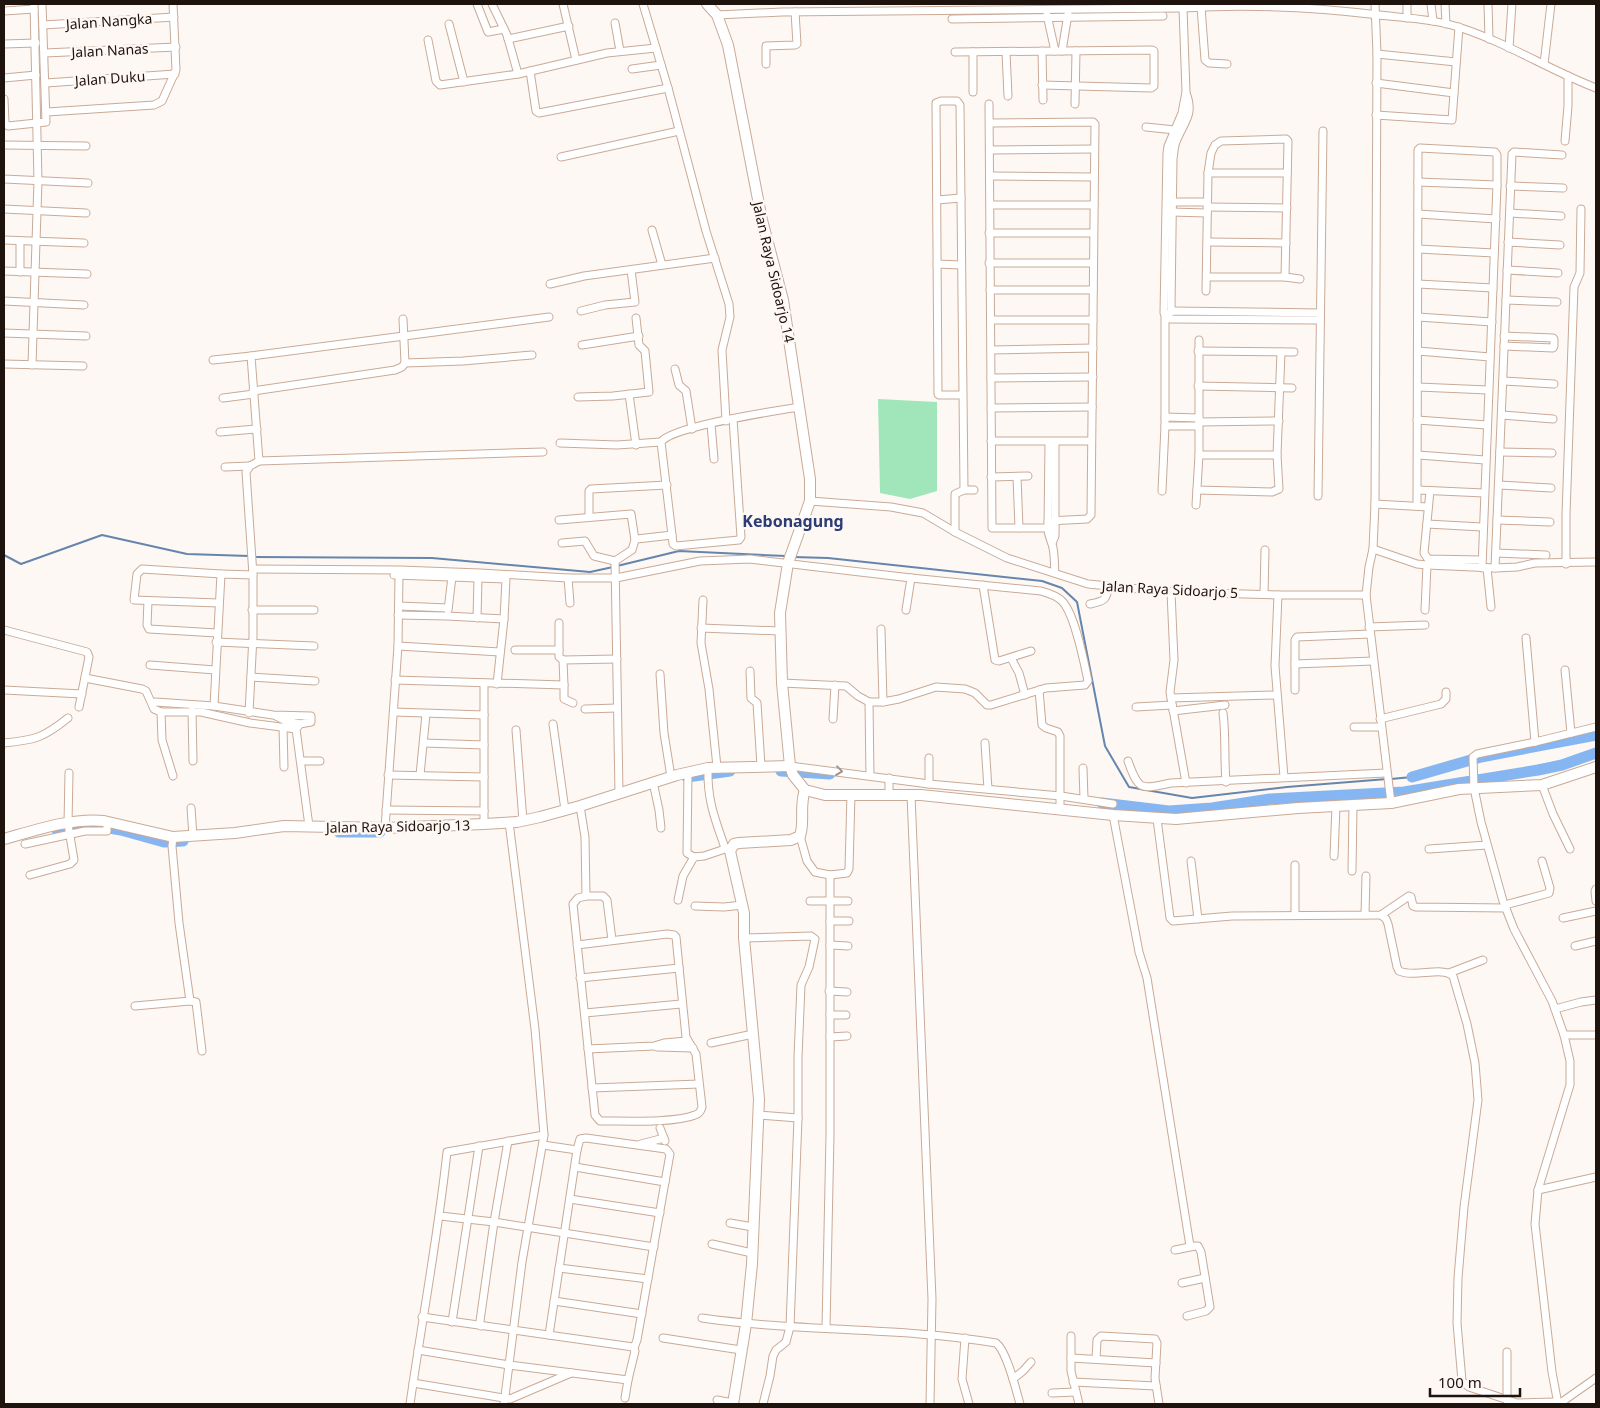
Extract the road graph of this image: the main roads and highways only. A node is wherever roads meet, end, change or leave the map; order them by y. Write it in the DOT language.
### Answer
graph roads {
  1 [pos="707,4"];
  2 [pos="1596,767"];
  3 [pos="791,770"];
  4 [pos="804,790"];
  5 [pos="4,839"];
  6 [pos="733,1404"];
  1 -- 3 [label="main road, Jalan Raya Sidoarjo 14"];
  2 -- 4 [label="main road"];
  3 -- 4 [label="main road"];
  3 -- 5 [label="main road, Jalan Raya Sidoarjo 13"];
  4 -- 6 [label="main road"];
}
